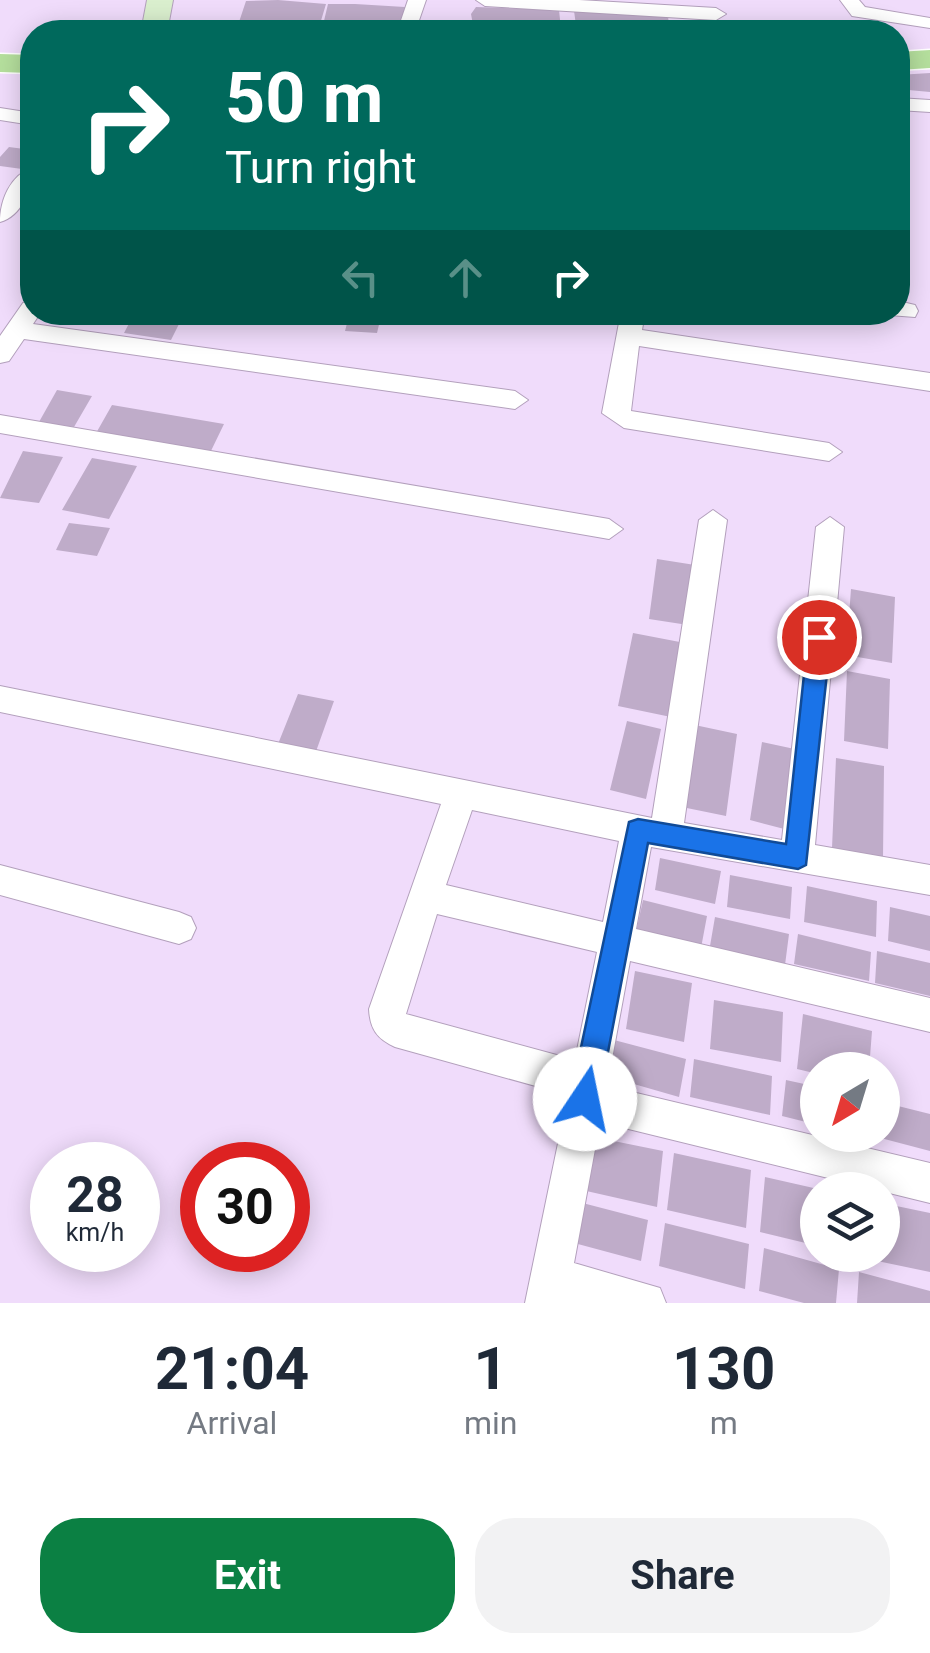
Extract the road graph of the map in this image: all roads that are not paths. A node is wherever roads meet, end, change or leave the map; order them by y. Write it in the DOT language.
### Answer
graph roads {
  1 [pos="485,0"];
  2 [pos="849,0"];
  3 [pos="712,16"];
  4 [pos="876,20"];
  5 [pos="20,190"];
  6 [pos="0,216"];
  7 [pos="21,325"];
  8 [pos="61,325"];
  9 [pos="631,325"];
  10 [pos="636,325"];
  11 [pos="0,356"];
  12 [pos="930,382"];
  13 [pos="515,400"];
  14 [pos="0,424"];
  15 [pos="829,452"];
  16 [pos="714,520"];
  17 [pos="830,527"];
  18 [pos="609,529"];
  19 [pos="0,700"];
  20 [pos="461,792"];
  21 [pos="652,832"];
  22 [pos="798,857"];
  23 [pos="0,880"];
  24 [pos="930,880"];
  25 [pos="426,896"];
  26 [pos="180,928"];
  27 [pos="615,941"];
  28 [pos="930,1015"];
  29 [pos="586,1090"];
  30 [pos="930,1183"];
  31 [pos="549,1290"];
  32 [pos="646,1303"];
  1 -- 3 [label="street"];
  2 -- 4 [label="street"];
  5 -- 6 [label="street"];
  7 -- 11 [label="street"];
  8 -- 13 [label="street"];
  9 -- 15 [label="street"];
  10 -- 12 [label="street"];
  14 -- 18 [label="street"];
  16 -- 21 [label="street"];
  17 -- 22 [label="street"];
  19 -- 20 [label="street"];
  20 -- 21 [label="street"];
  20 -- 25 [label="street"];
  21 -- 22 [label="street"];
  21 -- 27 [label="street"];
  22 -- 24 [label="street"];
  23 -- 26 [label="street"];
  25 -- 27 [label="street"];
  25 -- 29 [label="street"];
  27 -- 28 [label="street"];
  27 -- 29 [label="street"];
  29 -- 30 [label="street"];
  29 -- 31 [label="street"];
  31 -- 32 [label="street"];
}
